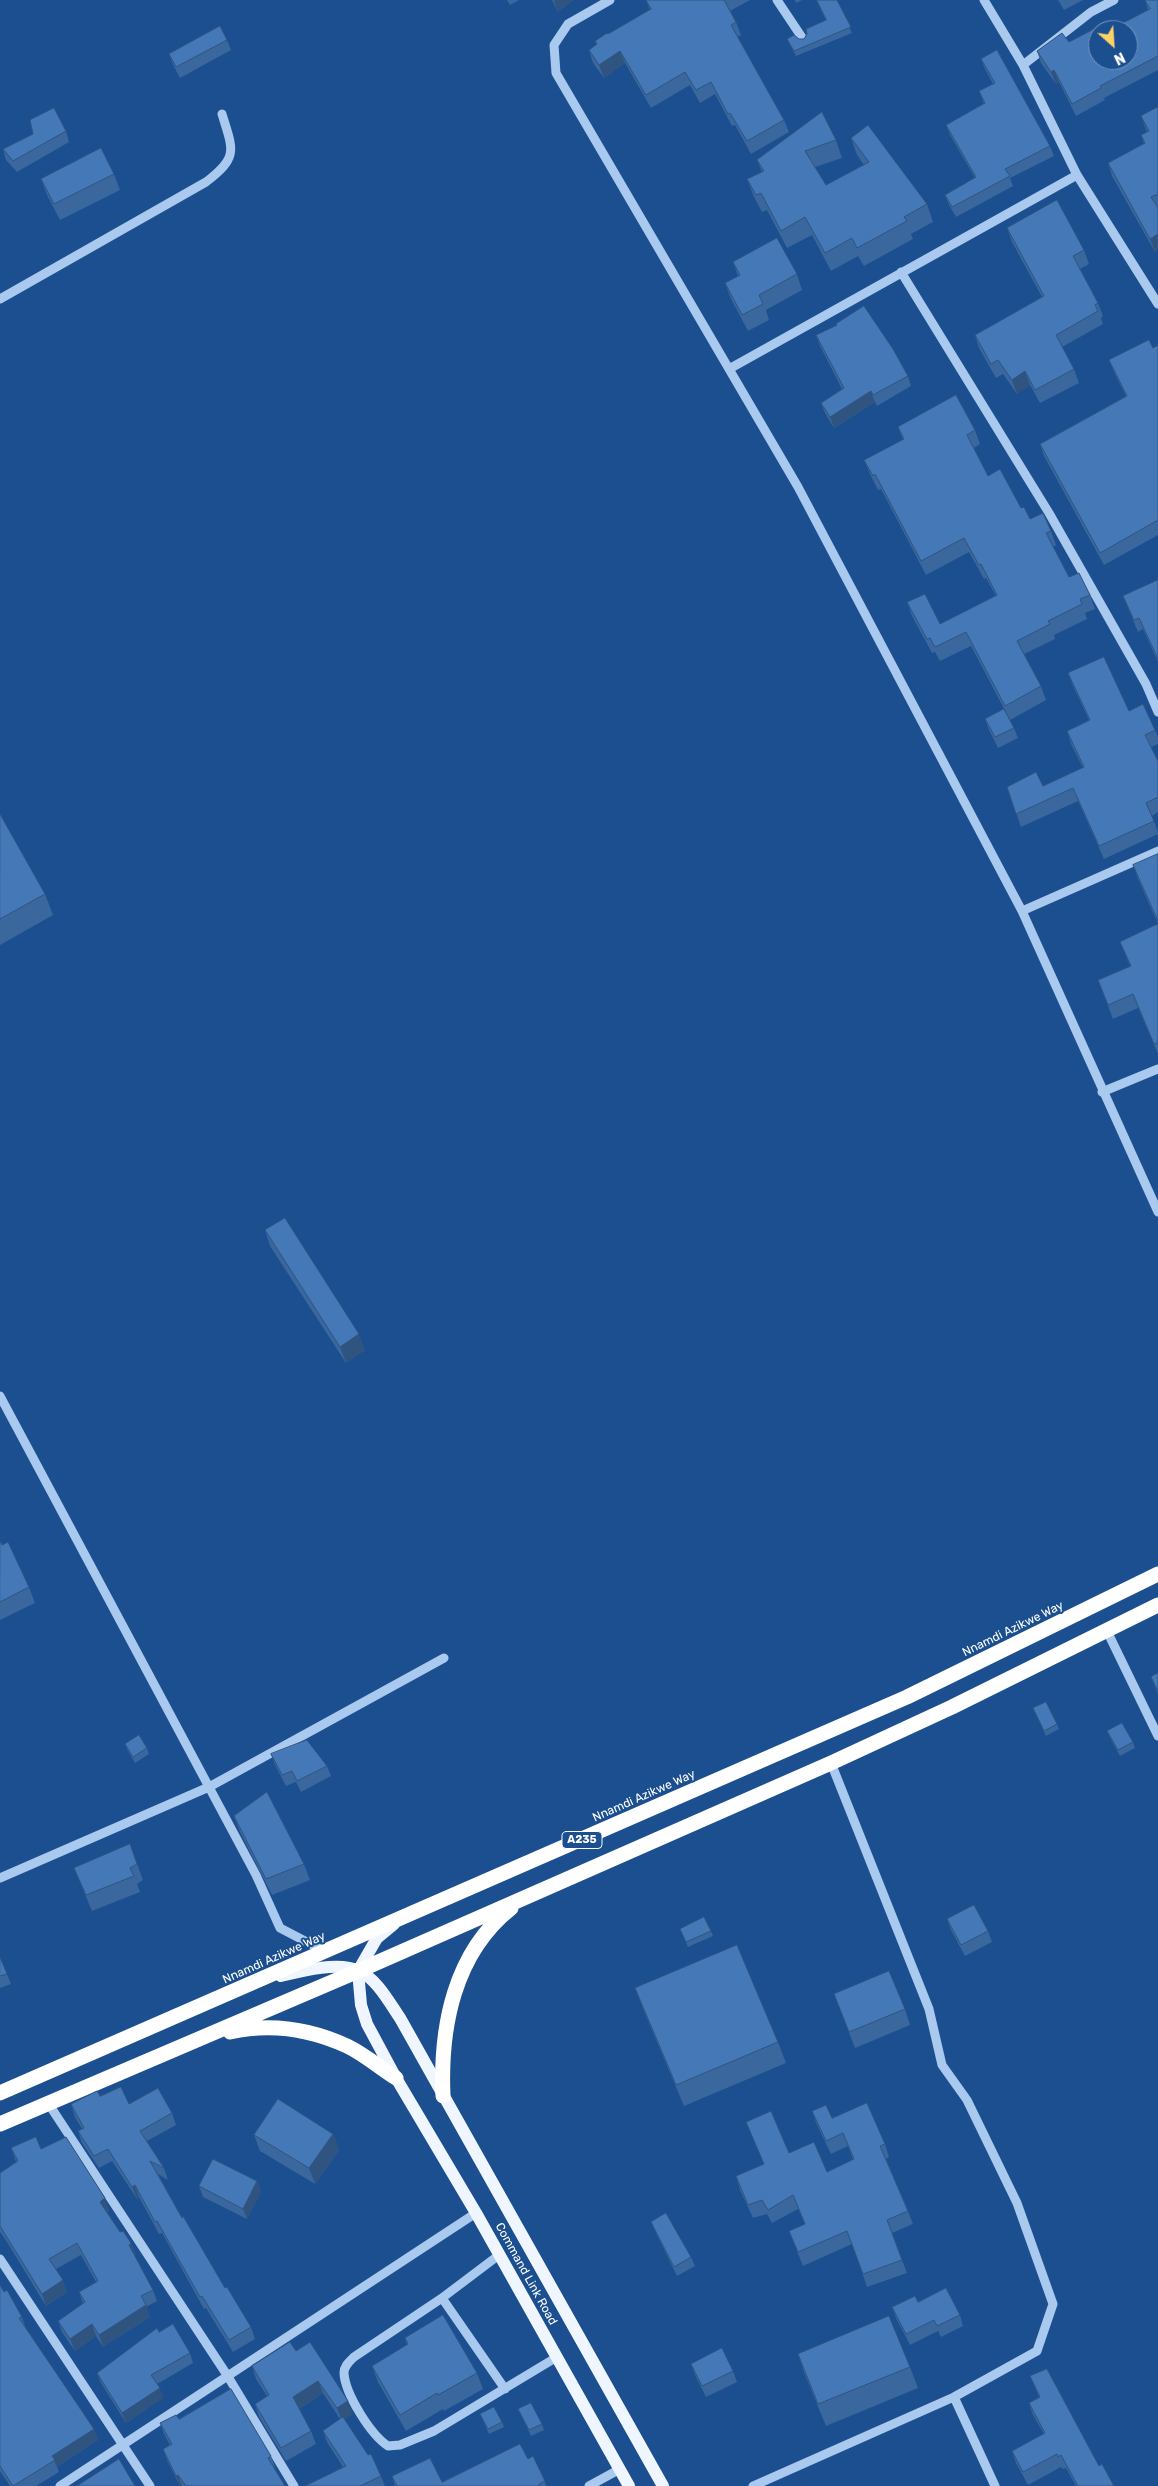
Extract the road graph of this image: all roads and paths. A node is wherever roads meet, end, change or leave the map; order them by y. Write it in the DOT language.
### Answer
graph roads {
  1 [pos="610,0"];
  2 [pos="777,0"];
  3 [pos="984,0"];
  4 [pos="1114,0"];
  5 [pos="803,39"];
  6 [pos="1023,65"];
  7 [pos="222,114"];
  8 [pos="1077,174"];
  9 [pos="902,272"];
  10 [pos="0,299"];
  11 [pos="1158,304"];
  12 [pos="729,369"];
  13 [pos="1158,712"];
  14 [pos="1158,851"];
  15 [pos="1022,911"];
  16 [pos="1158,1069"];
  17 [pos="1102,1092"];
  18 [pos="1158,1212"];
  19 [pos="0,1396"];
  20 [pos="1158,1574"];
  21 [pos="1158,1606"];
  22 [pos="1107,1631"];
  23 [pos="444,1658"];
  24 [pos="1158,1736"];
  25 [pos="831,1763"];
  26 [pos="209,1787"];
  27 [pos="0,1878"];
  28 [pos="546,1887"];
  29 [pos="399,1920"];
  30 [pos="326,1952"];
  31 [pos="358,1971"];
  32 [pos="259,1981"];
  33 [pos="190,2042"];
  34 [pos="396,2078"];
  35 [pos="0,2093"];
  36 [pos="443,2096"];
  37 [pos="48,2104"];
  38 [pos="0,2124"];
  39 [pos="476,2213"];
  40 [pos="500,2255"];
  41 [pos="0,2259"];
  42 [pos="442,2298"];
  43 [pos="556,2356"];
  44 [pos="227,2375"];
  45 [pos="505,2389"];
  46 [pos="954,2397"];
  47 [pos="122,2444"];
  48 [pos="620,2469"];
  49 [pos="60,2486"];
  50 [pos="150,2486"];
  51 [pos="294,2486"];
  52 [pos="589,2486"];
  53 [pos="629,2486"];
  54 [pos="663,2486"];
  55 [pos="753,2486"];
  56 [pos="995,2486"];
  1 -- 12 [label="street"];
  2 -- 5 [label="street"];
  3 -- 6 [label="street"];
  4 -- 6 [label="street"];
  6 -- 8 [label="street"];
  7 -- 10 [label="street"];
  8 -- 9 [label="street"];
  8 -- 11 [label="street"];
  9 -- 12 [label="street"];
  9 -- 13 [label="street"];
  12 -- 15 [label="street"];
  14 -- 15 [label="street"];
  15 -- 17 [label="street"];
  16 -- 17 [label="street"];
  17 -- 18 [label="street"];
  19 -- 26 [label="street"];
  20 -- 29 [label="highway, Nnamdi Azikwe Way / A235"];
  21 -- 22 [label="highway, A235"];
  22 -- 24 [label="street"];
  22 -- 25 [label="highway, A235"];
  23 -- 26 [label="street"];
  25 -- 28 [label="highway, A235"];
  25 -- 46 [label="street"];
  26 -- 27 [label="street"];
  26 -- 30 [label="street"];
  28 -- 31 [label="highway, A235"];
  28 -- 36 [label="highway"];
  29 -- 30 [label="highway, Nnamdi Azikwe Way / A235"];
  29 -- 31 [label="main road"];
  30 -- 32 [label="highway, Nnamdi Azikwe Way / A235"];
  31 -- 32 [label="main road"];
  31 -- 33 [label="highway, A235"];
  31 -- 34 [label="main road, Command Link Road"];
  31 -- 36 [label="main road, Command Link Road"];
  32 -- 35 [label="highway, Nnamdi Azikwe Way / A235"];
  33 -- 34 [label="highway"];
  33 -- 37 [label="highway, A235"];
  34 -- 39 [label="main road, Command Link Road"];
  36 -- 54 [label="main road, Command Link Road"];
  37 -- 38 [label="highway, A235"];
  37 -- 44 [label="street"];
  39 -- 40 [label="main road, Command Link Road"];
  39 -- 44 [label="street"];
  40 -- 42 [label="street"];
  40 -- 43 [label="main road, Command Link Road"];
  41 -- 47 [label="street"];
  42 -- 45 [label="street"];
  42 -- 45 [label="street"];
  43 -- 45 [label="street"];
  43 -- 48 [label="main road, Command Link Road"];
  44 -- 47 [label="street"];
  44 -- 51 [label="street"];
  46 -- 55 [label="street"];
  46 -- 56 [label="street"];
  47 -- 49 [label="street"];
  47 -- 50 [label="street"];
  48 -- 52 [label="street"];
  48 -- 53 [label="main road, Command Link Road"];
}
